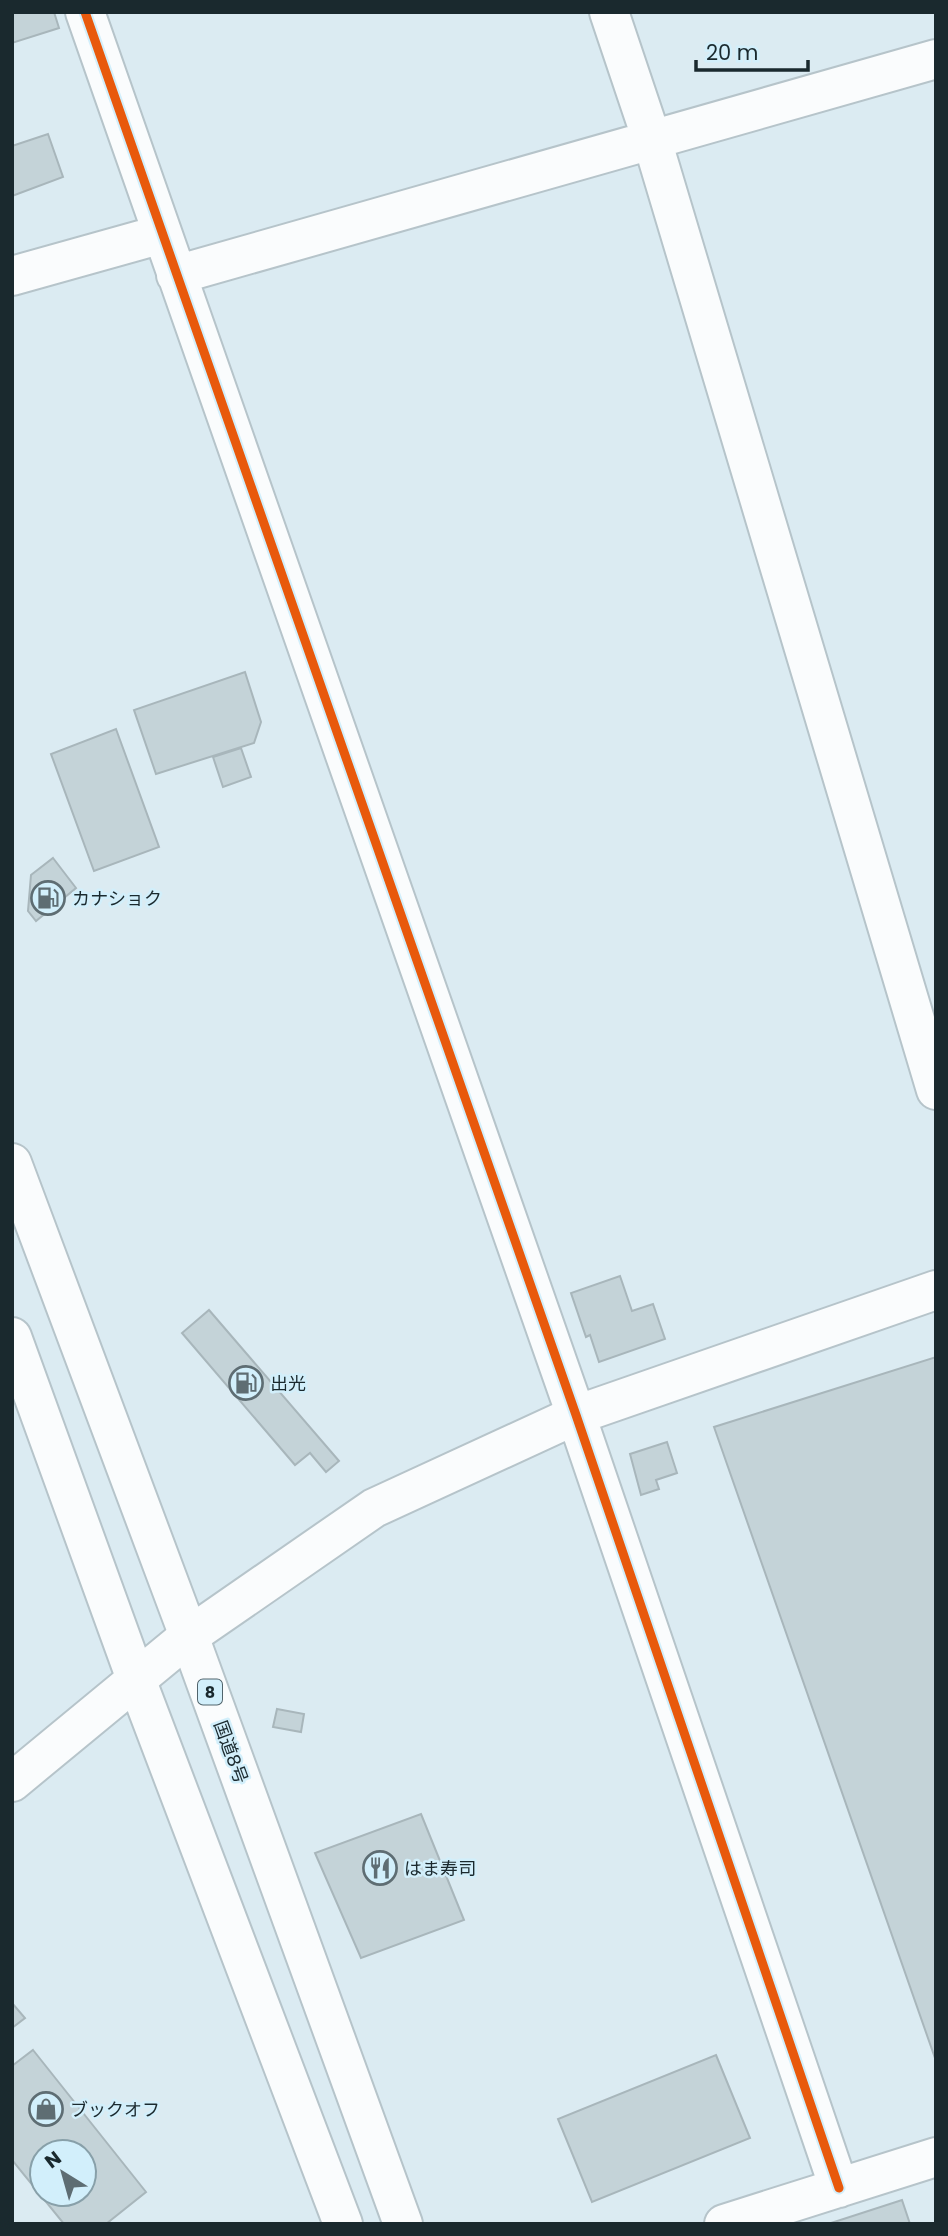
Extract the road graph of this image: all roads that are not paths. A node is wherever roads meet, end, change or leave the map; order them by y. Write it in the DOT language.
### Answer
graph roads {
  1 [pos="85,12"];
  2 [pos="609,12"];
  3 [pos="936,58"];
  4 [pos="652,140"];
  5 [pos="162,234"];
  6 [pos="176,275"];
  7 [pos="12,276"];
  8 [pos="936,1090"];
  9 [pos="12,1163"];
  10 [pos="936,1290"];
  11 [pos="12,1337"];
  12 [pos="576,1415"];
  13 [pos="189,1636"];
  14 [pos="136,1679"];
  15 [pos="12,1783"];
  16 [pos="936,2157"];
  17 [pos="839,2188"];
  18 [pos="343,2224"];
  19 [pos="403,2224"];
  20 [pos="724,2224"];
  1 -- 5 [label="main road"];
  2 -- 4 [label="main road"];
  3 -- 4 [label="main road"];
  4 -- 6 [label="main road"];
  4 -- 8 [label="main road"];
  5 -- 6 [label="main road"];
  5 -- 7 [label="main road"];
  6 -- 12 [label="main road"];
  9 -- 13 [label="main road, 国道8号 / 8"];
  10 -- 12 [label="main road"];
  11 -- 14 [label="main road"];
  12 -- 13 [label="main road"];
  12 -- 17 [label="main road"];
  13 -- 14 [label="main road"];
  13 -- 19 [label="main road, 国道8号 / 8"];
  14 -- 15 [label="main road"];
  14 -- 18 [label="main road"];
  16 -- 17 [label="main road"];
  17 -- 20 [label="main road"];
}
